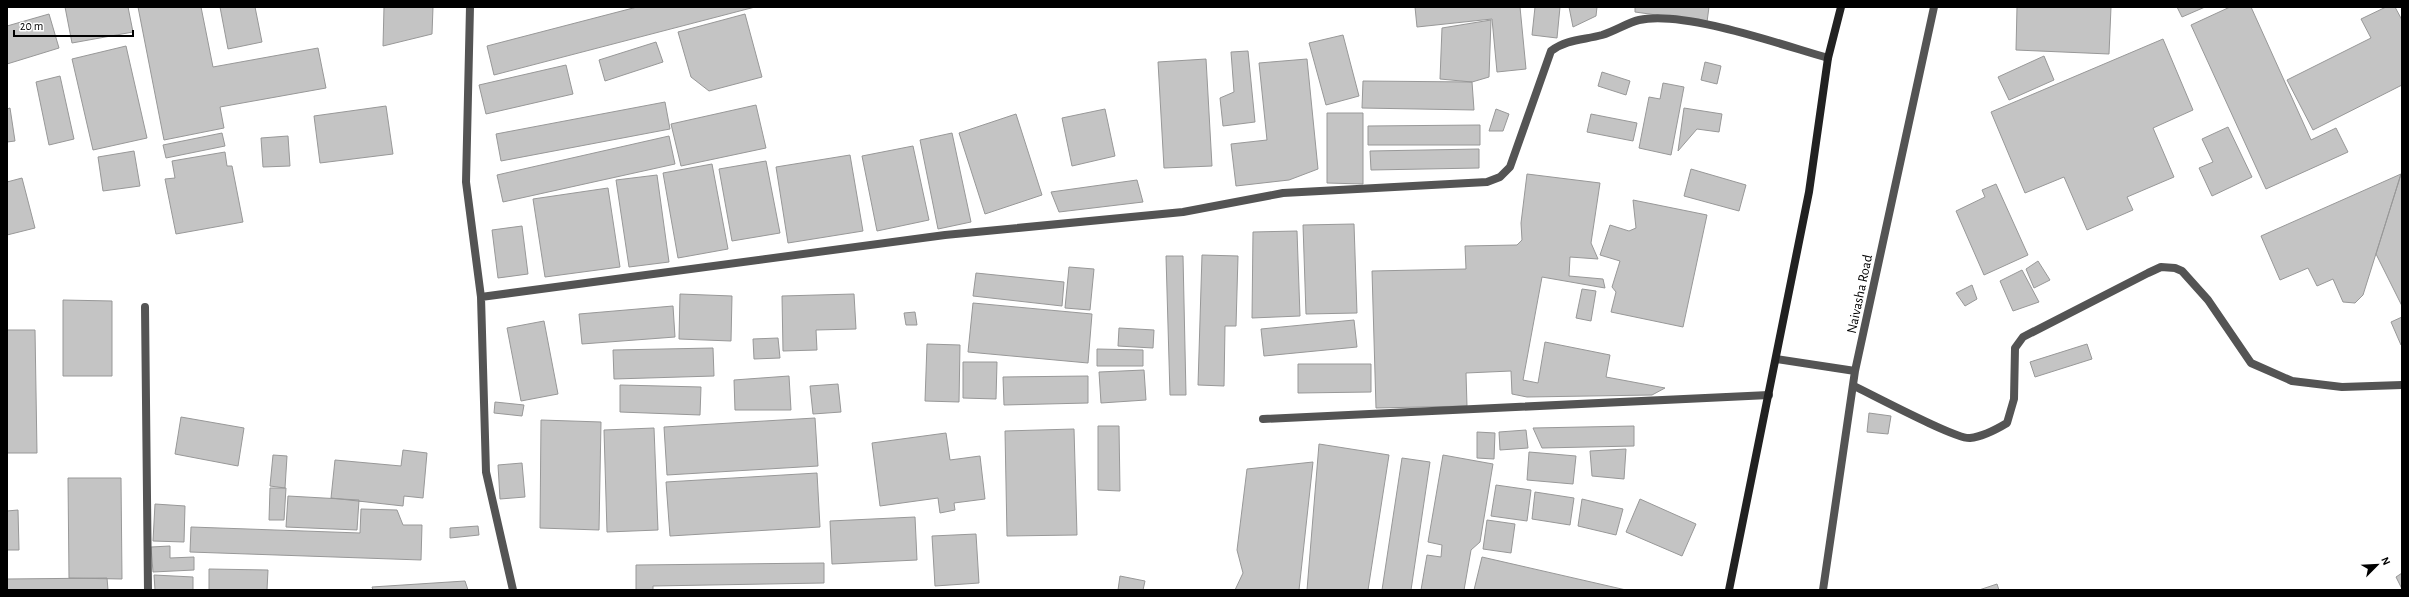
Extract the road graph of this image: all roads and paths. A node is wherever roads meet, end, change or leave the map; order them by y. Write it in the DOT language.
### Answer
graph roads {
  1 [pos="470,7"];
  2 [pos="1841,7"];
  3 [pos="1934,7"];
  4 [pos="1828,58"];
  5 [pos="481,297"];
  6 [pos="145,307"];
  7 [pos="1776,359"];
  8 [pos="1855,371"];
  9 [pos="2402,385"];
  10 [pos="1854,386"];
  11 [pos="1769,395"];
  12 [pos="1263,419"];
  13 [pos="148,590"];
  14 [pos="513,590"];
  15 [pos="1730,590"];
  16 [pos="1823,590"];
  1 -- 5 [label="street"];
  2 -- 4 [label="main road"];
  3 -- 8 [label="street, Naivasha Road"];
  4 -- 5 [label="street"];
  4 -- 7 [label="main road"];
  5 -- 14 [label="street"];
  6 -- 13 [label="street"];
  7 -- 8 [label="street"];
  7 -- 11 [label="main road"];
  8 -- 10 [label="street, Naivasha Road"];
  9 -- 10 [label="street"];
  10 -- 16 [label="street, Naivasha Road"];
  11 -- 12 [label="street"];
  11 -- 15 [label="main road"];
}
